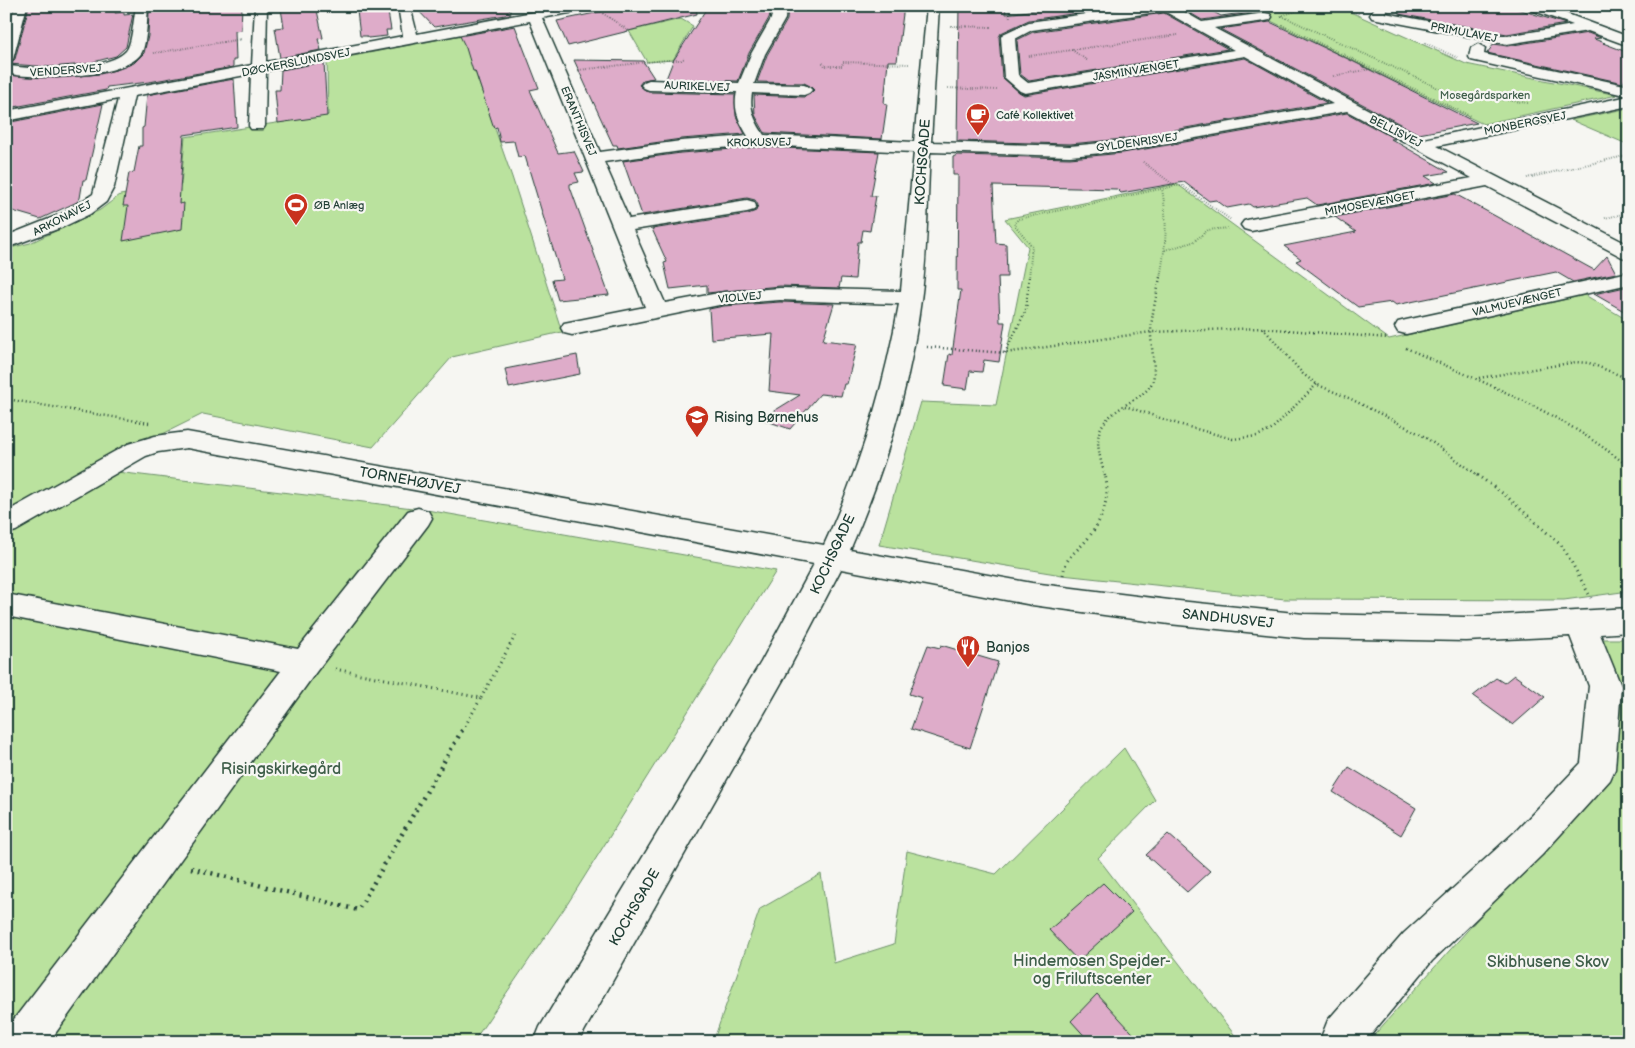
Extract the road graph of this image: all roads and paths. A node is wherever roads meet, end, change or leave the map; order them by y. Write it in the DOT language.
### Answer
graph roads {
  1 [pos="20,6"];
  2 [pos="142,6"];
  3 [pos="261,6"];
  4 [pos="404,6"];
  5 [pos="780,6"];
  6 [pos="1071,6"];
  7 [pos="1311,6"];
  8 [pos="1534,6"];
  9 [pos="1165,7"];
  10 [pos="1381,8"];
  11 [pos="592,9"];
  12 [pos="932,16"];
  13 [pos="1282,16"];
  14 [pos="535,17"];
  15 [pos="1266,17"];
  16 [pos="1090,18"];
  17 [pos="1589,27"];
  18 [pos="1204,28"];
  19 [pos="1020,30"];
  20 [pos="629,31"];
  21 [pos="260,37"];
  22 [pos="411,40"];
  23 [pos="1629,42"];
  24 [pos="1478,48"];
  25 [pos="1246,52"];
  26 [pos="132,57"];
  27 [pos="6,58"];
  28 [pos="685,58"];
  29 [pos="1011,58"];
  30 [pos="823,63"];
  31 [pos="6,69"];
  32 [pos="259,69"];
  33 [pos="1372,69"];
  34 [pos="559,73"];
  35 [pos="928,76"];
  36 [pos="1301,82"];
  37 [pos="649,85"];
  38 [pos="745,88"];
  39 [pos="1025,88"];
  40 [pos="804,90"];
  41 [pos="1628,93"];
  42 [pos="127,94"];
  43 [pos="1349,106"];
  44 [pos="1572,114"];
  45 [pos="6,116"];
  46 [pos="256,126"];
  47 [pos="1496,128"];
  48 [pos="759,140"];
  49 [pos="1422,144"];
  50 [pos="924,146"];
  51 [pos="1123,146"];
  52 [pos="1629,155"];
  53 [pos="594,158"];
  54 [pos="1493,182"];
  55 [pos="1175,186"];
  56 [pos="1162,189"];
  57 [pos="747,206"];
  58 [pos="622,226"];
  59 [pos="1246,226"];
  60 [pos="6,242"];
  61 [pos="1165,250"];
  62 [pos="1629,253"];
  63 [pos="1629,278"];
  64 [pos="911,298"];
  65 [pos="657,310"];
  66 [pos="572,328"];
  67 [pos="1262,328"];
  68 [pos="1151,332"];
  69 [pos="1387,339"];
  70 [pos="1402,339"];
  71 [pos="904,345"];
  72 [pos="1005,353"];
  73 [pos="1479,378"];
  74 [pos="1629,379"];
  75 [pos="1317,384"];
  76 [pos="6,399"];
  77 [pos="1125,405"];
  78 [pos="150,423"];
  79 [pos="1629,467"];
  80 [pos="418,518"];
  81 [pos="6,524"];
  82 [pos="831,558"];
  83 [pos="1060,598"];
  84 [pos="6,604"];
  85 [pos="1605,622"];
  86 [pos="516,636"];
  87 [pos="305,663"];
  88 [pos="481,698"];
  89 [pos="159,860"];
  90 [pos="24,1042"];
  91 [pos="555,1042"];
  92 [pos="1343,1042"];
  1 -- 27 [label="street"];
  2 -- 26 [label="street"];
  3 -- 21 [label="street"];
  4 -- 22 [label="street"];
  5 -- 38 [label="street, AURIKELVEJ"];
  6 -- 16 [label="street"];
  7 -- 13 [label="path"];
  8 -- 17 [label="street, PRIMULAVEJ"];
  9 -- 16 [label="street"];
  9 -- 18 [label="street, BELLISVEJ"];
  10 -- 17 [label="street, PRIMULAVEJ"];
  11 -- 14 [label="street, DØCKERSLUNDSVEJ"];
  11 -- 20 [label="path"];
  12 -- 19 [label="path"];
  12 -- 35 [label="street, KOCHSGADE"];
  13 -- 15 [label="path"];
  13 -- 44 [label="path"];
  14 -- 22 [label="street, DØCKERSLUNDSVEJ"];
  14 -- 34 [label="street, ERANTHISVEJ"];
  15 -- 18 [label="street"];
  15 -- 33 [label="path"];
  16 -- 19 [label="street"];
  17 -- 23 [label="street, PRIMULAVEJ"];
  18 -- 25 [label="street, BELLISVEJ"];
  18 -- 29 [label="path"];
  19 -- 29 [label="street"];
  21 -- 26 [label="path"];
  21 -- 32 [label="street"];
  22 -- 32 [label="street, DØCKERSLUNDSVEJ"];
  24 -- 41 [label="street, MONBERGSVEJ"];
  25 -- 36 [label="street, BELLISVEJ"];
  25 -- 39 [label="street, JASMINVÆNGET"];
  26 -- 31 [label="street, VENDERSVEJ"];
  28 -- 34 [label="path"];
  29 -- 39 [label="street"];
  30 -- 35 [label="path"];
  32 -- 42 [label="street, DØCKERSLUNDSVEJ"];
  32 -- 46 [label="street"];
  33 -- 36 [label="path"];
  33 -- 47 [label="path"];
  34 -- 53 [label="street, ERANTHISVEJ"];
  35 -- 39 [label="path"];
  35 -- 50 [label="street, KOCHSGADE"];
  36 -- 43 [label="street, BELLISVEJ"];
  37 -- 38 [label="street, AURIKELVEJ"];
  38 -- 40 [label="street, AURIKELVEJ"];
  38 -- 48 [label="street, AURIKELVEJ"];
  41 -- 44 [label="street, MONBERGSVEJ"];
  42 -- 45 [label="street, DØCKERSLUNDSVEJ"];
  42 -- 60 [label="street, ARKONAVEJ"];
  43 -- 49 [label="street, BELLISVEJ"];
  43 -- 51 [label="street, GYLDENRISVEJ"];
  44 -- 47 [label="street, MONBERGSVEJ"];
  47 -- 49 [label="street, MONBERGSVEJ"];
  48 -- 50 [label="street, KROKUSVEJ"];
  48 -- 53 [label="street, KROKUSVEJ"];
  49 -- 54 [label="street, BELLISVEJ"];
  50 -- 51 [label="street, GYLDENRISVEJ"];
  50 -- 64 [label="street, KOCHSGADE"];
  51 -- 55 [label="path"];
  52 -- 54 [label="path"];
  53 -- 58 [label="street, ERANTHISVEJ"];
  54 -- 59 [label="street, MIMOSEVÆNGET"];
  54 -- 62 [label="street, BELLISVEJ"];
  55 -- 56 [label="path"];
  55 -- 59 [label="path"];
  56 -- 61 [label="path"];
  56 -- 72 [label="path"];
  57 -- 58 [label="street"];
  58 -- 65 [label="street, ERANTHISVEJ"];
  59 -- 61 [label="path"];
  61 -- 68 [label="path"];
  63 -- 70 [label="street, VALMUEVÆNGET"];
  64 -- 65 [label="street, VIOLVEJ"];
  64 -- 71 [label="street, KOCHSGADE"];
  65 -- 66 [label="street, VIOLVEJ"];
  67 -- 68 [label="path"];
  67 -- 69 [label="path"];
  67 -- 75 [label="path"];
  68 -- 72 [label="path"];
  68 -- 77 [label="path"];
  69 -- 70 [label="path"];
  69 -- 70 [label="path"];
  70 -- 73 [label="path"];
  71 -- 72 [label="path"];
  71 -- 82 [label="street, KOCHSGADE"];
  73 -- 74 [label="path"];
  73 -- 79 [label="path"];
  75 -- 77 [label="path"];
  75 -- 85 [label="path"];
  76 -- 78 [label="path"];
  77 -- 83 [label="path"];
  80 -- 87 [label="street"];
  81 -- 82 [label="street, TORNEHØJVEJ"];
  82 -- 83 [label="street, SANDHUSVEJ"];
  82 -- 91 [label="street, KOCHSGADE"];
  83 -- 85 [label="street, SANDHUSVEJ"];
  84 -- 87 [label="street"];
  85 -- 92 [label="street"];
  86 -- 88 [label="path"];
  87 -- 88 [label="path"];
  87 -- 89 [label="street"];
  88 -- 89 [label="path"];
  89 -- 90 [label="street"];
}
